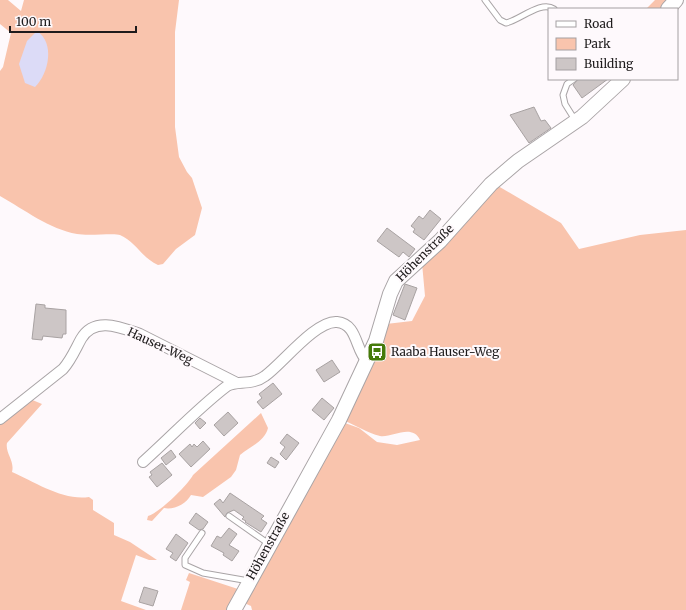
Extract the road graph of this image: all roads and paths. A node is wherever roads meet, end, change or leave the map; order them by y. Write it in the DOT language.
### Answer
graph roads {
  1 [pos="485,0"];
  2 [pos="676,0"];
  3 [pos="553,8"];
  4 [pos="669,8"];
  5 [pos="573,80"];
  6 [pos="622,80"];
  7 [pos="576,121"];
  8 [pos="368,361"];
  9 [pos="237,384"];
  10 [pos="0,419"];
  11 [pos="143,462"];
  12 [pos="229,516"];
  13 [pos="202,533"];
  14 [pos="269,544"];
  15 [pos="249,582"];
  16 [pos="234,610"];
  1 -- 3 [label="lane"];
  2 -- 4 [label="street"];
  5 -- 7 [label="lane"];
  6 -- 7 [label="street, Höhenstraße"];
  7 -- 8 [label="street, Höhenstraße"];
  8 -- 9 [label="street"];
  8 -- 14 [label="street, Höhenstraße"];
  9 -- 10 [label="street, Hauser-Weg"];
  9 -- 11 [label="street"];
  12 -- 14 [label="lane"];
  13 -- 15 [label="lane"];
  14 -- 15 [label="street, Höhenstraße"];
  15 -- 16 [label="street, Höhenstraße"];
}
